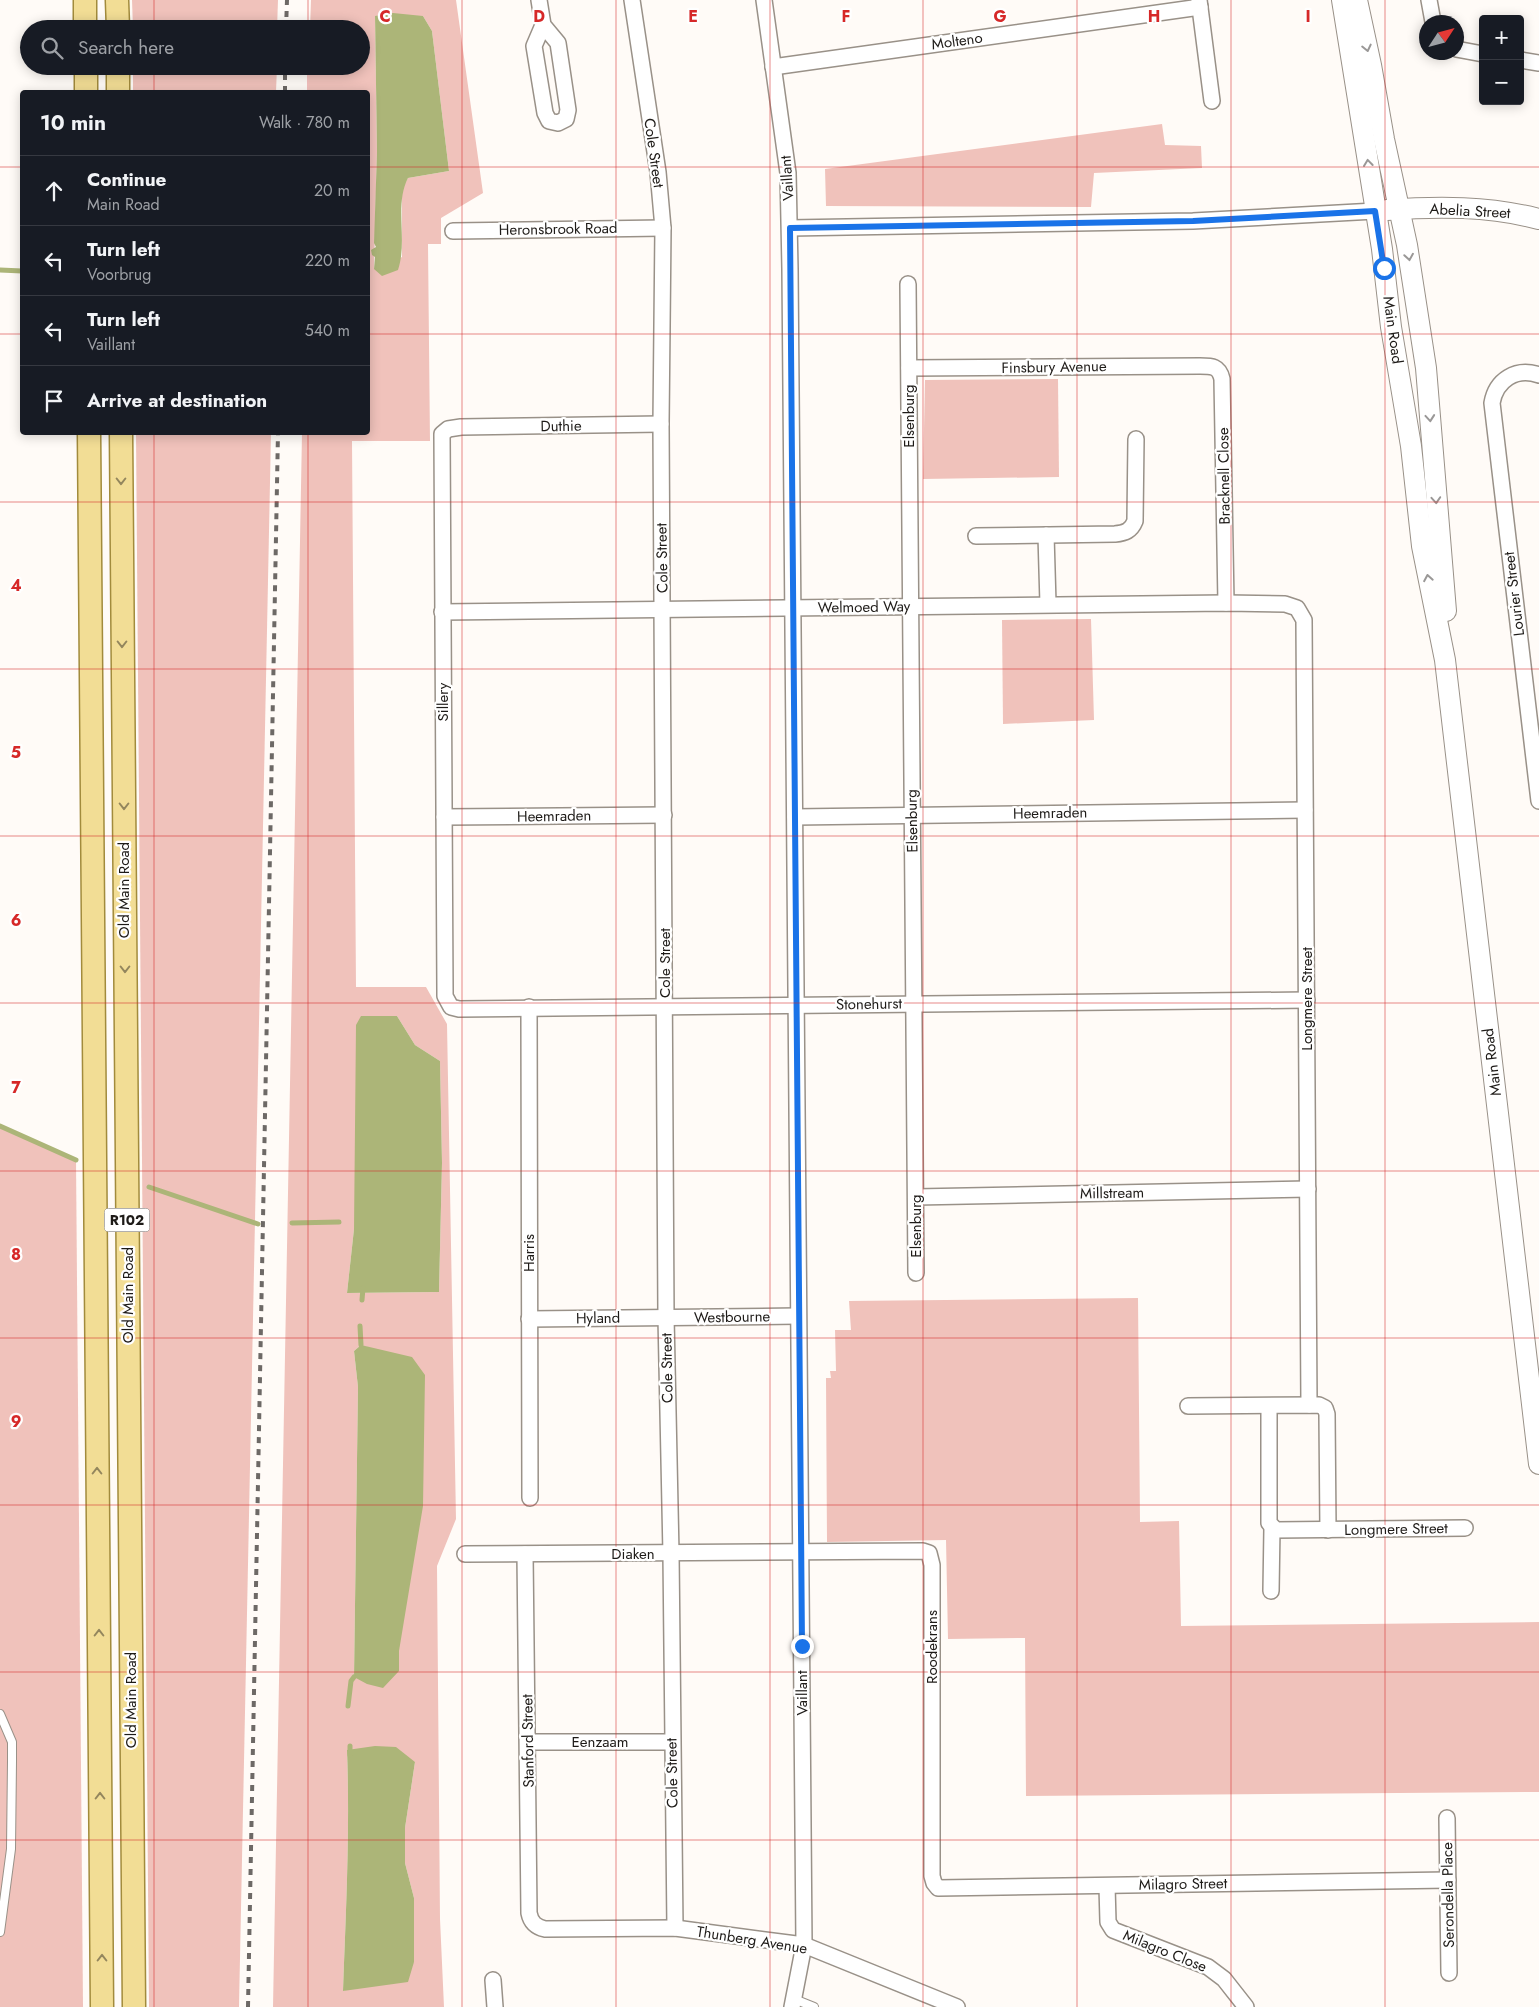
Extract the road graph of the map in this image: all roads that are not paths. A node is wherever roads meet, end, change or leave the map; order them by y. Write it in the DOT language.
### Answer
graph roads {
  1 [pos="85,0"];
  2 [pos="117,0"];
  3 [pos="539,0"];
  4 [pos="632,0"];
  5 [pos="764,0"];
  6 [pos="1342,0"];
  7 [pos="1357,0"];
  8 [pos="1429,0"];
  9 [pos="1200,4"];
  10 [pos="1432,15"];
  11 [pos="86,20"];
  12 [pos="118,20"];
  13 [pos="543,25"];
  14 [pos="1464,50"];
  15 [pos="1479,53"];
  16 [pos="1524,61"];
  17 [pos="1539,63"];
  18 [pos="773,67"];
  19 [pos="86,75"];
  20 [pos="118,75"];
  21 [pos="86,90"];
  22 [pos="118,90"];
  23 [pos="1212,100"];
  24 [pos="1400,209"];
  25 [pos="1375,211"];
  26 [pos="1539,219"];
  27 [pos="663,228"];
  28 [pos="790,228"];
  29 [pos="453,231"];
  30 [pos="908,284"];
  31 [pos="1200,366"];
  32 [pos="909,368"];
  33 [pos="1539,375"];
  34 [pos="661,424"];
  35 [pos="461,427"];
  36 [pos="88,435"];
  37 [pos="120,435"];
  38 [pos="1136,439"];
  39 [pos="1046,535"];
  40 [pos="976,536"];
  41 [pos="1226,602"];
  42 [pos="1048,604"];
  43 [pos="1285,604"];
  44 [pos="911,606"];
  45 [pos="663,608"];
  46 [pos="794,608"];
  47 [pos="442,612"];
  48 [pos="1445,660"];
  49 [pos="1539,801"];
  50 [pos="1305,810"];
  51 [pos="664,815"];
  52 [pos="912,816"];
  53 [pos="444,817"];
  54 [pos="795,817"];
  55 [pos="444,990"];
  56 [pos="1307,1000"];
  57 [pos="914,1004"];
  58 [pos="796,1005"];
  59 [pos="665,1006"];
  60 [pos="529,1008"];
  61 [pos="1308,1189"];
  62 [pos="916,1197"];
  63 [pos="916,1273"];
  64 [pos="798,1316"];
  65 [pos="666,1318"];
  66 [pos="529,1319"];
  67 [pos="1309,1405"];
  68 [pos="1188,1406"];
  69 [pos="1269,1406"];
  70 [pos="1539,1464"];
  71 [pos="530,1498"];
  72 [pos="1272,1528"];
  73 [pos="1465,1528"];
  74 [pos="1328,1530"];
  75 [pos="802,1553"];
  76 [pos="465,1554"];
  77 [pos="525,1554"];
  78 [pos="671,1554"];
  79 [pos="1271,1592"];
  80 [pos="0,1714"];
  81 [pos="528,1742"];
  82 [pos="672,1742"];
  83 [pos="1447,1818"];
  84 [pos="932,1870"];
  85 [pos="1448,1880"];
  86 [pos="1107,1886"];
  87 [pos="536,1926"];
  88 [pos="675,1928"];
  89 [pos="0,1932"];
  90 [pos="804,1945"];
  91 [pos="1450,1972"];
  92 [pos="493,1980"];
  93 [pos="793,2003"];
  94 [pos="102,2007"];
  95 [pos="134,2007"];
  96 [pos="495,2007"];
  97 [pos="814,2007"];
  98 [pos="957,2007"];
  99 [pos="1246,2007"];
  1 -- 11 [label="main road"];
  2 -- 12 [label="main road"];
  3 -- 13 [label="street"];
  4 -- 27 [label="street, Cole Street"];
  5 -- 18 [label="street, Vaillant"];
  25 -- 6 [label="main road, Main Road, one-way"];
  7 -- 24 [label="main road, Main Road, one-way"];
  8 -- 10 [label="street"];
  9 -- 18 [label="street, Molteno"];
  9 -- 23 [label="street"];
  13 -- 13 [label="street"];
  14 -- 15 [label="street"];
  16 -- 17 [label="street"];
  18 -- 28 [label="street, Vaillant"];
  19 -- 21 [label="main road"];
  20 -- 22 [label="main road"];
  24 -- 25 [label="main road, Abelia Street"];
  24 -- 26 [label="main road, Abelia Street"];
  24 -- 48 [label="main road, Main Road, one-way"];
  25 -- 28 [label="street"];
  48 -- 25 [label="main road, Main Road, one-way"];
  27 -- 29 [label="street, Heronsbrook Road"];
  27 -- 34 [label="street, Cole Street"];
  28 -- 46 [label="street, Vaillant"];
  30 -- 32 [label="street, Elsenburg"];
  31 -- 32 [label="street, Finsbury Avenue"];
  31 -- 41 [label="street, Bracknell Close"];
  32 -- 44 [label="street, Elsenburg"];
  33 -- 49 [label="street, Lourier Street"];
  34 -- 35 [label="street, Duthie"];
  34 -- 45 [label="street, Cole Street"];
  35 -- 47 [label="street, Sillery"];
  94 -- 36 [label="main road, Old Main Road / R102, one-way"];
  37 -- 95 [label="main road, Old Main Road / R102, one-way"];
  38 -- 39 [label="street"];
  39 -- 40 [label="street"];
  39 -- 42 [label="street"];
  41 -- 42 [label="street, Welmoed Way"];
  41 -- 43 [label="street, Welmoed Way"];
  42 -- 44 [label="street, Welmoed Way"];
  43 -- 50 [label="street, Longmere Street"];
  44 -- 46 [label="street, Welmoed Way"];
  44 -- 52 [label="street, Elsenburg"];
  45 -- 46 [label="street, Welmoed Way"];
  45 -- 47 [label="street, Welmoed Way"];
  45 -- 51 [label="street, Cole Street"];
  46 -- 54 [label="street, Vaillant"];
  47 -- 53 [label="street, Sillery"];
  48 -- 70 [label="main road, Main Road"];
  50 -- 52 [label="street, Heemraden"];
  50 -- 56 [label="street, Longmere Street"];
  51 -- 53 [label="street, Heemraden"];
  51 -- 59 [label="street, Cole Street"];
  52 -- 54 [label="street, Heemraden"];
  52 -- 57 [label="street, Elsenburg"];
  53 -- 55 [label="street, Sillery"];
  54 -- 58 [label="street, Vaillant"];
  55 -- 60 [label="street, Stonehurst"];
  56 -- 57 [label="street, Stonehurst"];
  56 -- 61 [label="street, Longmere Street"];
  57 -- 58 [label="street, Stonehurst"];
  57 -- 62 [label="street, Elsenburg"];
  58 -- 59 [label="street, Stonehurst"];
  58 -- 64 [label="street, Vaillant"];
  59 -- 60 [label="street, Stonehurst"];
  59 -- 65 [label="street, Cole Street"];
  60 -- 66 [label="street, Harris"];
  61 -- 62 [label="street, Millstream"];
  61 -- 67 [label="street, Longmere Street"];
  62 -- 63 [label="street, Elsenburg"];
  64 -- 65 [label="street, Westbourne"];
  64 -- 75 [label="street, Vaillant"];
  65 -- 66 [label="street, Hyland"];
  65 -- 78 [label="street, Cole Street"];
  66 -- 71 [label="street, Harris"];
  67 -- 69 [label="street"];
  67 -- 74 [label="street, Longmere Street"];
  68 -- 69 [label="street"];
  69 -- 72 [label="street"];
  72 -- 74 [label="street, Longmere Street"];
  72 -- 79 [label="street"];
  73 -- 74 [label="street, Longmere Street"];
  75 -- 78 [label="street, Diaken"];
  75 -- 84 [label="street, Roodekrans"];
  75 -- 90 [label="street, Vaillant"];
  76 -- 77 [label="street, Diaken"];
  77 -- 78 [label="street, Diaken"];
  77 -- 81 [label="street, Stanford Street"];
  78 -- 82 [label="street, Cole Street"];
  80 -- 89 [label="lane"];
  81 -- 82 [label="street, Eenzaam"];
  81 -- 87 [label="street, Stanford Street"];
  82 -- 88 [label="street, Cole Street"];
  83 -- 85 [label="street, Serondella Place"];
  84 -- 86 [label="street, Milagro Street"];
  85 -- 86 [label="street, Milagro Street"];
  85 -- 91 [label="street, Serondella Place"];
  86 -- 99 [label="street, Milagro Close"];
  87 -- 88 [label="street, Thunberg Avenue"];
  88 -- 90 [label="street, Thunberg Avenue"];
  90 -- 93 [label="street, Vaillant"];
  90 -- 98 [label="street, Thunberg Avenue"];
  92 -- 96 [label="street"];
  93 -- 97 [label="lane"];
}
